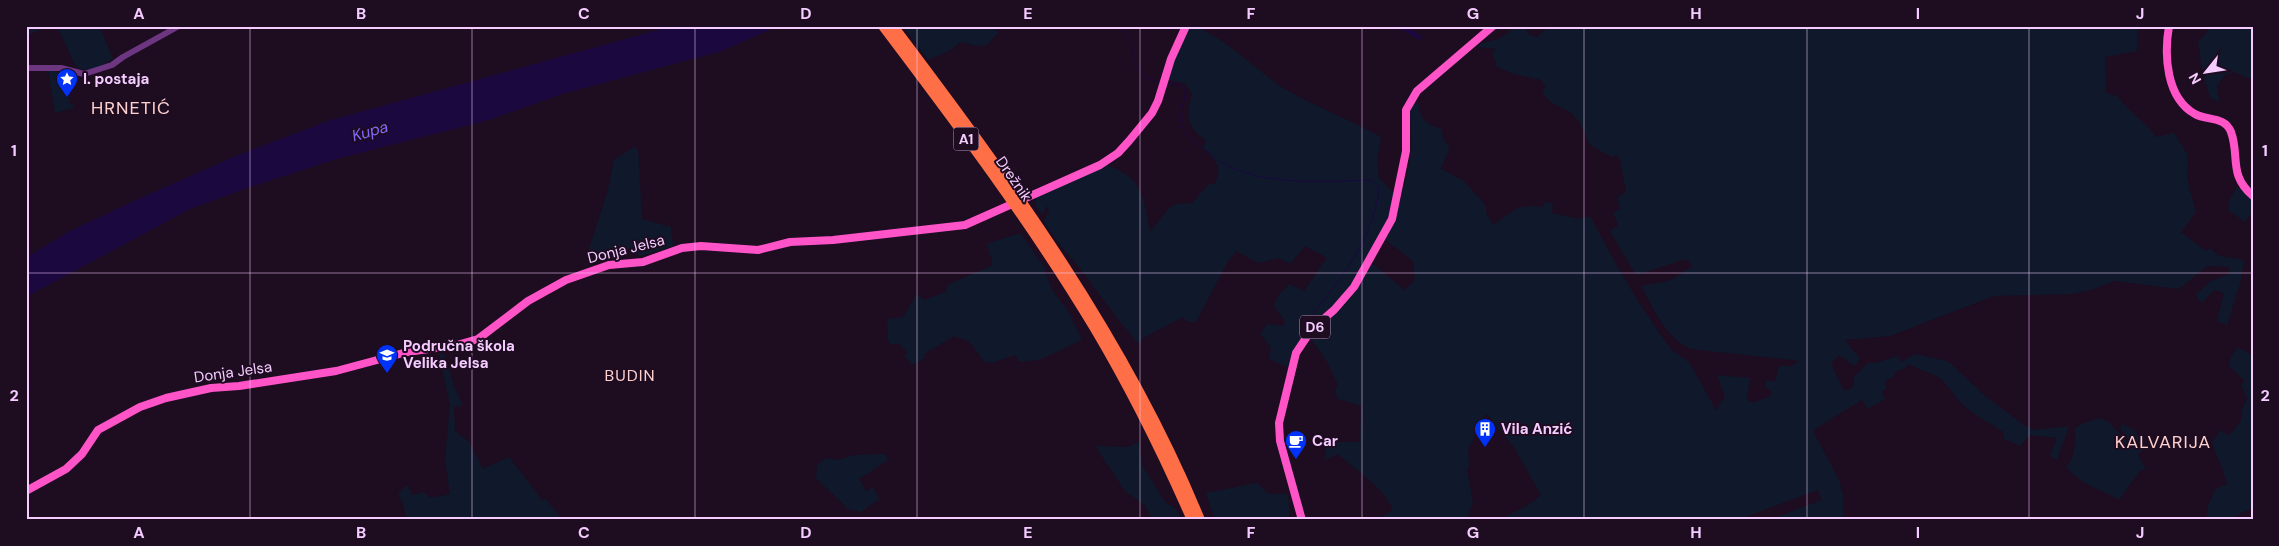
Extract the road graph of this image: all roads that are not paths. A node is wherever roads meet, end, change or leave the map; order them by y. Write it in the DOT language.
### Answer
graph roads {
  1 [pos="179,26"];
  2 [pos="883,26"];
  3 [pos="893,26"];
  4 [pos="1186,26"];
  5 [pos="1493,26"];
  6 [pos="2169,26"];
  7 [pos="26,68"];
  8 [pos="2253,196"];
  9 [pos="1050,251"];
  10 [pos="26,491"];
  11 [pos="1192,520"];
  12 [pos="1200,520"];
  13 [pos="1302,520"];
  1 -- 7 [label="street"];
  2 -- 9 [label="highway, Drežnik / A1"];
  3 -- 9 [label="highway, Drežnik / A1"];
  4 -- 10 [label="main road, Donja Jelsa"];
  5 -- 13 [label="main road, D6"];
  6 -- 8 [label="main road"];
  9 -- 11 [label="highway, A1"];
  9 -- 12 [label="highway, A1"];
}
